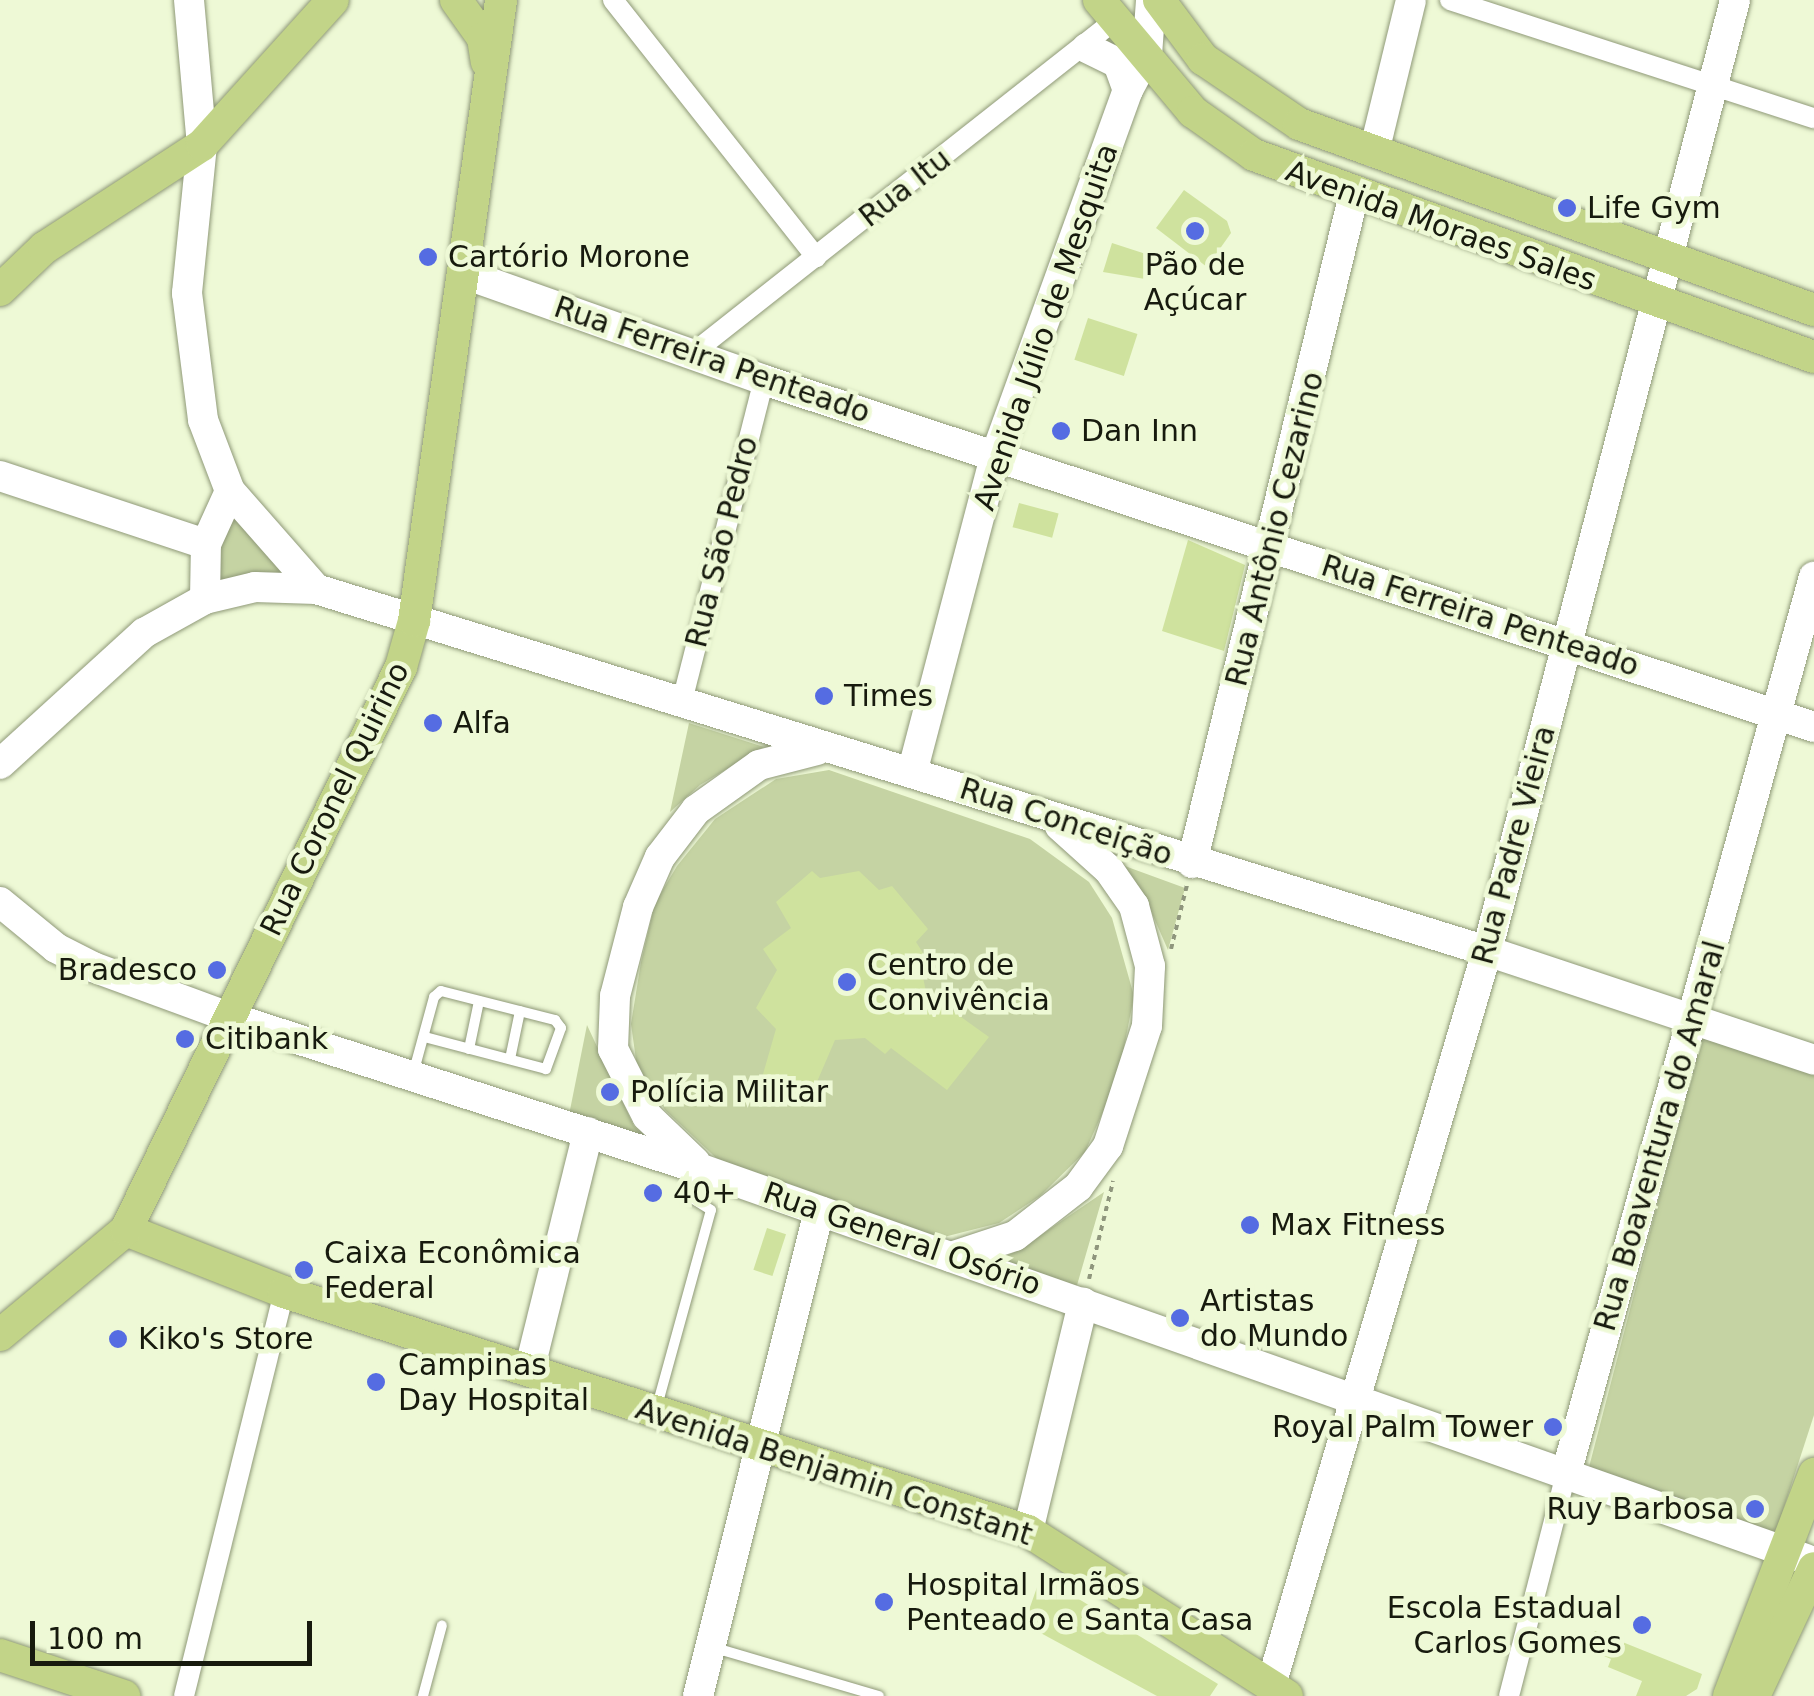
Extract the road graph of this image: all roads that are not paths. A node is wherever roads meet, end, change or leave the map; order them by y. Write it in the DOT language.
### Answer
graph roads {
  1 [pos="189,0"];
  2 [pos="334,0"];
  3 [pos="456,0"];
  4 [pos="501,0"];
  5 [pos="613,0"];
  6 [pos="1151,0"];
  7 [pos="1159,0"];
  8 [pos="1411,0"];
  9 [pos="1450,0"];
  10 [pos="1736,0"];
  11 [pos="1107,10"];
  12 [pos="1088,48"];
  13 [pos="1147,54"];
  14 [pos="488,71"];
  15 [pos="1715,84"];
  16 [pos="1128,90"];
  17 [pos="1814,118"];
  18 [pos="202,145"];
  19 [pos="1374,152"];
  20 [pos="1354,194"];
  21 [pos="816,256"];
  22 [pos="1667,259"];
  23 [pos="465,274"];
  24 [pos="0,290"];
  25 [pos="1655,303"];
  26 [pos="1814,310"];
  27 [pos="693,353"];
  28 [pos="1814,357"];
  29 [pos="764,380"];
  30 [pos="996,458"];
  31 [pos="0,476"];
  32 [pos="230,491"];
  33 [pos="206,544"];
  34 [pos="1272,548"];
  35 [pos="1814,577"];
  36 [pos="316,589"];
  37 [pos="206,599"];
  38 [pos="414,621"];
  39 [pos="1568,645"];
  40 [pos="681,705"];
  41 [pos="1777,714"];
  42 [pos="1814,727"];
  43 [pos="820,749"];
  44 [pos="0,764"];
  45 [pos="912,772"];
  46 [pos="1043,814"];
  47 [pos="1192,863"];
  48 [pos="0,902"];
  49 [pos="1486,951"];
  50 [pos="479,1001"];
  51 [pos="520,1011"];
  52 [pos="229,1017"];
  53 [pos="1693,1021"];
  54 [pos="425,1037"];
  55 [pos="469,1048"];
  56 [pos="510,1060"];
  57 [pos="1814,1060"];
  58 [pos="412,1076"];
  59 [pos="588,1132"];
  60 [pos="697,1168"];
  61 [pos="819,1211"];
  62 [pos="126,1230"];
  63 [pos="951,1257"];
  64 [pos="284,1292"];
  65 [pos="1083,1302"];
  66 [pos="0,1335"];
  67 [pos="529,1371"];
  68 [pos="1353,1396"];
  69 [pos="655,1412"];
  70 [pos="760,1447"];
  71 [pos="1566,1474"];
  72 [pos="1814,1474"];
  73 [pos="1028,1531"];
  74 [pos="1805,1561"];
  75 [pos="442,1625"];
  76 [pos="711,1647"];
  77 [pos="0,1655"];
  78 [pos="1275,1692"];
  79 [pos="124,1696"];
  80 [pos="184,1696"];
  81 [pos="423,1696"];
  82 [pos="698,1696"];
  83 [pos="878,1696"];
  84 [pos="1509,1696"];
  85 [pos="1729,1696"];
  86 [pos="1754,1696"];
  1 -- 18 [label="main road"];
  2 -- 18 [label="main road"];
  3 -- 14 [label="main road"];
  4 -- 14 [label="main road, Rua Coronel Quirino"];
  5 -- 21 [label="street"];
  6 -- 13 [label="main road, Avenida Júlio de Mesquita"];
  7 -- 19 [label="main road, Avenida Moraes Sales"];
  8 -- 19 [label="main road"];
  9 -- 15 [label="street"];
  10 -- 15 [label="main road, Rua Padre Vieira"];
  11 -- 12 [label="street, Rua Itu"];
  11 -- 13 [label="main road, Avenida Moraes Sales"];
  12 -- 16 [label="main road"];
  12 -- 21 [label="street, Rua Itu"];
  13 -- 16 [label="main road, Avenida Júlio de Mesquita"];
  13 -- 20 [label="main road, Avenida Moraes Sales"];
  14 -- 23 [label="main road, Rua Coronel Quirino"];
  15 -- 17 [label="street"];
  15 -- 22 [label="main road, Rua Padre Vieira"];
  16 -- 30 [label="main road, Avenida Júlio de Mesquita"];
  18 -- 24 [label="main road"];
  18 -- 32 [label="main road"];
  19 -- 22 [label="main road, Avenida Moraes Sales"];
  20 -- 25 [label="main road, Avenida Moraes Sales"];
  20 -- 34 [label="main road, Rua Antônio Cezarino"];
  21 -- 27 [label="street, Rua Itu"];
  22 -- 25 [label="main road, Rua Padre Vieira"];
  22 -- 26 [label="main road, Avenida Moraes Sales"];
  23 -- 27 [label="main road, Rua Ferreira Penteado"];
  23 -- 38 [label="main road, Rua Coronel Quirino"];
  25 -- 28 [label="main road, Avenida Moraes Sales"];
  25 -- 39 [label="main road, Rua Padre Vieira"];
  27 -- 29 [label="main road, Rua Ferreira Penteado"];
  29 -- 30 [label="main road, Rua Ferreira Penteado"];
  29 -- 40 [label="street, Rua São Pedro"];
  30 -- 34 [label="main road, Rua Ferreira Penteado"];
  30 -- 45 [label="main road, Avenida Júlio de Mesquita"];
  31 -- 33 [label="main road"];
  32 -- 33 [label="main road"];
  32 -- 36 [label="main road"];
  33 -- 37 [label="main road"];
  34 -- 39 [label="main road, Rua Ferreira Penteado"];
  34 -- 47 [label="main road, Rua Antônio Cezarino"];
  35 -- 41 [label="main road, Rua Boaventura do Amaral"];
  36 -- 37 [label="main road"];
  36 -- 38 [label="main road, Rua Conceição"];
  37 -- 44 [label="main road"];
  38 -- 40 [label="main road, Rua Conceição"];
  38 -- 52 [label="main road, Rua Coronel Quirino"];
  39 -- 41 [label="main road, Rua Ferreira Penteado"];
  39 -- 49 [label="main road, Rua Padre Vieira"];
  40 -- 43 [label="main road, Rua Conceição"];
  41 -- 42 [label="main road, Rua Ferreira Penteado"];
  41 -- 53 [label="main road, Rua Boaventura do Amaral"];
  43 -- 45 [label="main road, Rua Conceição"];
  43 -- 60 [label="main road"];
  45 -- 46 [label="main road, Rua Conceição"];
  46 -- 47 [label="main road, Rua Conceição"];
  46 -- 63 [label="main road"];
  47 -- 49 [label="main road, Rua Conceição"];
  48 -- 52 [label="main road, Rua General Osório"];
  49 -- 53 [label="main road, Rua Conceição"];
  49 -- 68 [label="main road, Rua Padre Vieira"];
  50 -- 51 [label="lane"];
  50 -- 54 [label="lane"];
  50 -- 55 [label="lane"];
  51 -- 56 [label="lane"];
  51 -- 56 [label="lane"];
  52 -- 58 [label="main road, Rua General Osório"];
  52 -- 62 [label="main road, Rua Coronel Quirino"];
  53 -- 57 [label="main road, Rua Conceição"];
  53 -- 71 [label="main road, Rua Boaventura do Amaral"];
  54 -- 55 [label="lane"];
  54 -- 58 [label="lane"];
  55 -- 56 [label="lane"];
  58 -- 59 [label="main road, Rua General Osório"];
  59 -- 60 [label="main road, Rua General Osório"];
  59 -- 67 [label="main road"];
  60 -- 61 [label="main road, Rua General Osório"];
  60 -- 69 [label="lane"];
  61 -- 63 [label="main road, Rua General Osório"];
  61 -- 70 [label="main road"];
  62 -- 64 [label="main road, Avenida Benjamin Constant"];
  62 -- 66 [label="main road, Rua Coronel Quirino"];
  63 -- 65 [label="main road, Rua General Osório"];
  64 -- 67 [label="main road, Avenida Benjamin Constant"];
  64 -- 80 [label="street"];
  65 -- 68 [label="main road, Rua General Osório"];
  65 -- 73 [label="main road"];
  67 -- 69 [label="main road, Avenida Benjamin Constant"];
  68 -- 71 [label="main road, Rua General Osório"];
  68 -- 78 [label="main road, Rua Padre Vieira"];
  69 -- 70 [label="main road, Avenida Benjamin Constant"];
  70 -- 73 [label="main road, Avenida Benjamin Constant"];
  70 -- 76 [label="main road"];
  71 -- 74 [label="main road, Rua General Osório"];
  71 -- 84 [label="street, Rua Boaventura do Amaral"];
  72 -- 74 [label="main road"];
  73 -- 78 [label="main road, Avenida Benjamin Constant"];
  74 -- 85 [label="main road"];
  74 -- 86 [label="main road"];
  75 -- 81 [label="lane"];
  76 -- 82 [label="main road"];
  76 -- 83 [label="lane"];
  77 -- 79 [label="main road"];
}
